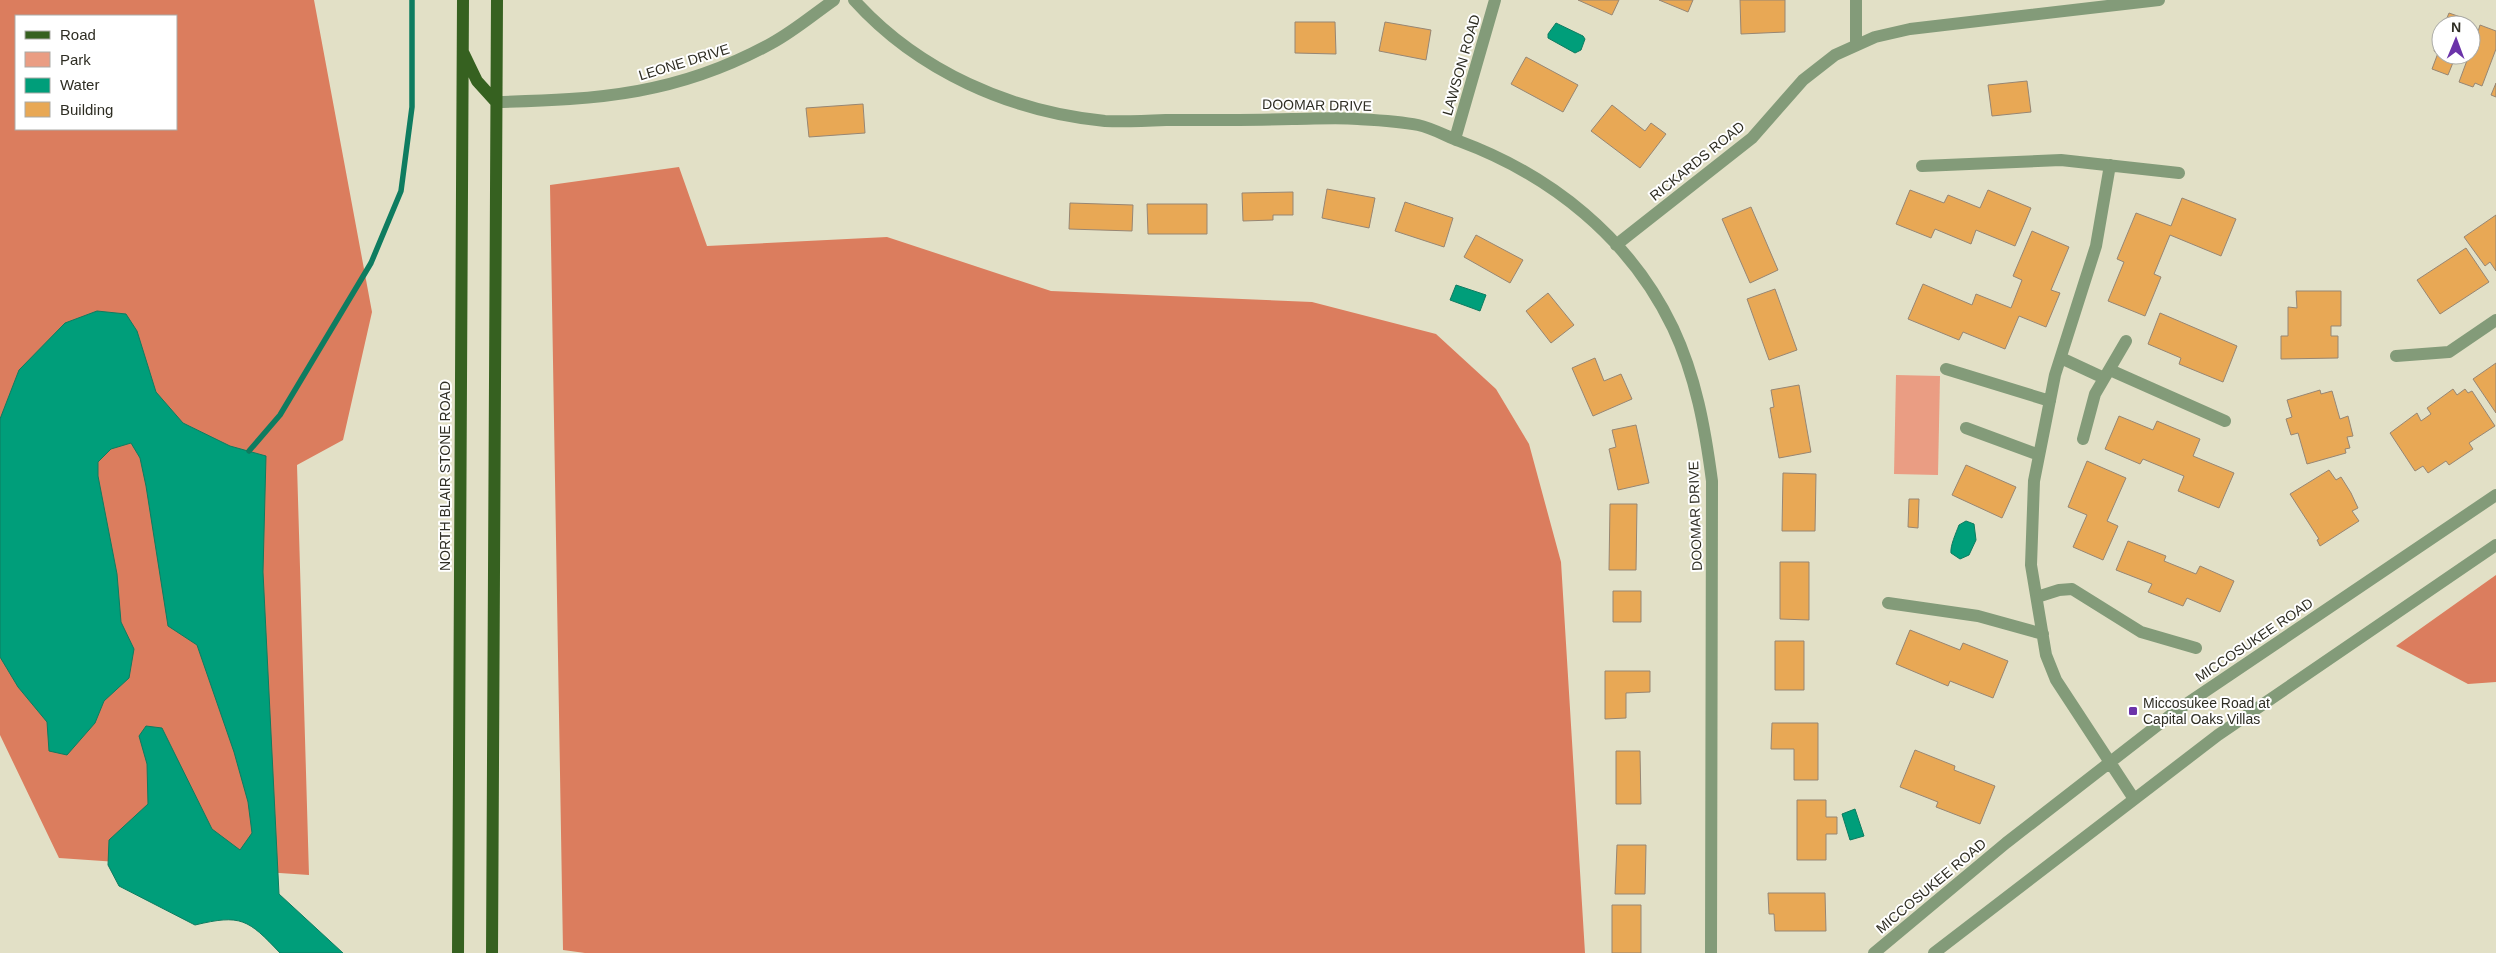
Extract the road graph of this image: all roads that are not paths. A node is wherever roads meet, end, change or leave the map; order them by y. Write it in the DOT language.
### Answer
graph roads {
  1 [pos="462,0"];
  2 [pos="497,0"];
  3 [pos="834,0"];
  4 [pos="854,0"];
  5 [pos="1495,0"];
  6 [pos="1856,0"];
  7 [pos="2159,0"];
  8 [pos="2121,2"];
  9 [pos="1856,45"];
  10 [pos="462,50"];
  11 [pos="496,102"];
  12 [pos="1455,139"];
  13 [pos="2110,165"];
  14 [pos="1922,166"];
  15 [pos="2179,173"];
  16 [pos="1616,245"];
  17 [pos="2496,320"];
  18 [pos="2126,341"];
  19 [pos="2396,356"];
  20 [pos="2061,358"];
  21 [pos="1946,369"];
  22 [pos="2107,374"];
  23 [pos="2050,400"];
  24 [pos="2225,421"];
  25 [pos="1966,428"];
  26 [pos="2082,439"];
  27 [pos="2039,456"];
  28 [pos="2496,495"];
  29 [pos="2496,546"];
  30 [pos="2037,597"];
  31 [pos="1888,604"];
  32 [pos="2043,634"];
  33 [pos="2196,648"];
  34 [pos="2110,763"];
  35 [pos="2134,799"];
  36 [pos="458,953"];
  37 [pos="492,953"];
  38 [pos="1712,953"];
  39 [pos="1874,953"];
  40 [pos="1934,953"];
  1 -- 10 [label="main road, NORTH BLAIR STONE ROAD"];
  2 -- 11 [label="main road"];
  3 -- 11 [label="street, LEONE DRIVE"];
  4 -- 12 [label="street, DOOMAR DRIVE"];
  5 -- 12 [label="street, LAWSON ROAD"];
  6 -- 9 [label="street"];
  7 -- 8 [label="street, RICKARDS ROAD"];
  8 -- 9 [label="street, RICKARDS ROAD"];
  9 -- 16 [label="street, RICKARDS ROAD"];
  10 -- 11 [label="main road"];
  10 -- 36 [label="main road, NORTH BLAIR STONE ROAD"];
  11 -- 37 [label="main road"];
  12 -- 16 [label="street, DOOMAR DRIVE"];
  13 -- 14 [label="street"];
  13 -- 15 [label="street"];
  13 -- 20 [label="street"];
  16 -- 38 [label="street, DOOMAR DRIVE"];
  17 -- 19 [label="street"];
  18 -- 22 [label="street"];
  20 -- 22 [label="street"];
  20 -- 23 [label="street"];
  21 -- 23 [label="street"];
  22 -- 24 [label="street"];
  22 -- 26 [label="street"];
  23 -- 27 [label="street"];
  25 -- 27 [label="street"];
  27 -- 30 [label="street"];
  28 -- 34 [label="street, MICCOSUKEE ROAD"];
  29 -- 35 [label="street"];
  30 -- 32 [label="street"];
  30 -- 33 [label="street"];
  31 -- 32 [label="street"];
  32 -- 34 [label="street"];
  34 -- 35 [label="street"];
  34 -- 39 [label="street, MICCOSUKEE ROAD"];
  35 -- 40 [label="street"];
}
